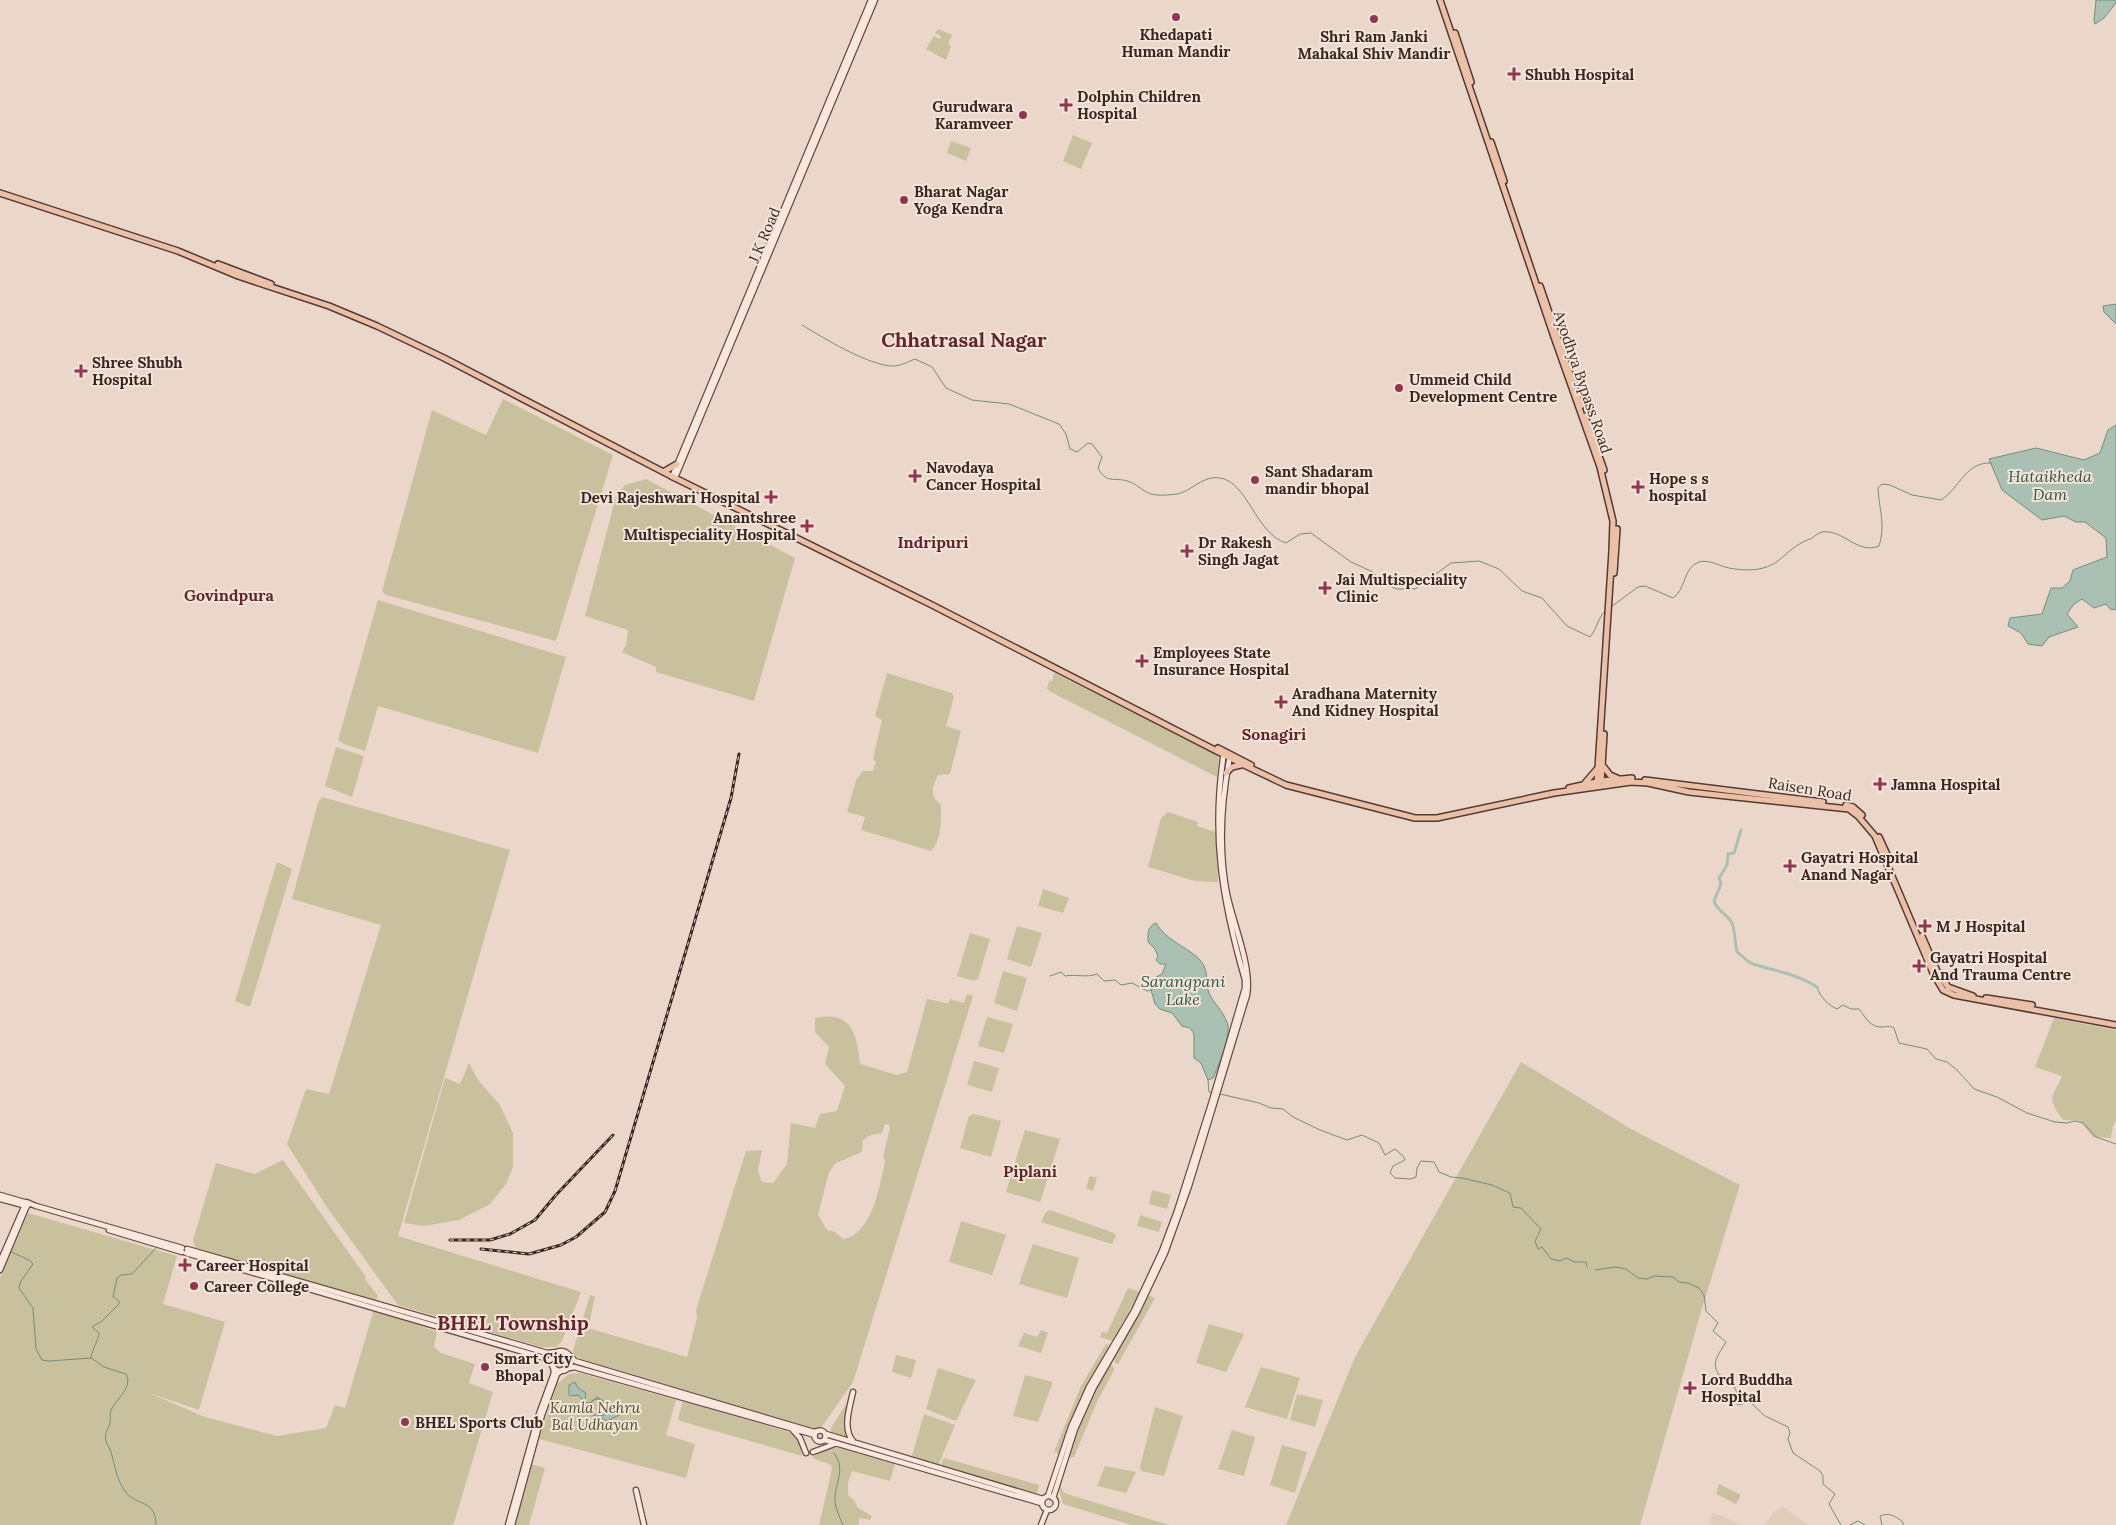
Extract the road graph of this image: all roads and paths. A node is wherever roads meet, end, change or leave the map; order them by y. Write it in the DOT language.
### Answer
graph roads {
  1 [pos="870,0"];
  2 [pos="875,0"];
  3 [pos="1442,0"];
  4 [pos="841,77"];
  5 [pos="0,192"];
  6 [pos="677,464"];
  7 [pos="665,471"];
  8 [pos="674,477"];
  9 [pos="1224,753"];
  10 [pos="1230,756"];
  11 [pos="1244,765"];
  12 [pos="1600,766"];
  13 [pos="1226,774"];
  14 [pos="1620,780"];
  15 [pos="1599,784"];
  16 [pos="1582,785"];
  17 [pos="1688,785"];
  18 [pos="1687,792"];
  19 [pos="1219,820"];
  20 [pos="2116,1024"];
  21 [pos="0,1197"];
  22 [pos="26,1205"];
  23 [pos="5,1254"];
  24 [pos="0,1262"];
  25 [pos="0,1269"];
  26 [pos="358,1301"];
  27 [pos="557,1352"];
  28 [pos="570,1356"];
  29 [pos="552,1365"];
  30 [pos="563,1370"];
  31 [pos="549,1392"];
  32 [pos="853,1392"];
  33 [pos="792,1429"];
  34 [pos="816,1433"];
  35 [pos="825,1437"];
  36 [pos="854,1442"];
  37 [pos="839,1443"];
  38 [pos="813,1452"];
  39 [pos="806,1453"];
  40 [pos="901,1459"];
  41 [pos="636,1490"];
  42 [pos="1046,1499"];
  43 [pos="1047,1510"];
  44 [pos="510,1525"];
  45 [pos="644,1525"];
  46 [pos="1041,1525"];
  1 -- 4 [label="main road, J K Road"];
  2 -- 4 [label="main road, J K Road"];
  3 -- 12 [label="main road, Ayodhya Bypass Road"];
  4 -- 6 [label="main road, J K Road"];
  4 -- 8 [label="main road, J K Road"];
  5 -- 7 [label="main road"];
  5 -- 8 [label="main road"];
  6 -- 7 [label="main road"];
  6 -- 8 [label="main road, J K Road"];
  7 -- 8 [label="main road"];
  8 -- 9 [label="main road"];
  9 -- 10 [label="main road"];
  9 -- 19 [label="main road"];
  10 -- 11 [label="main road"];
  10 -- 13 [label="main road"];
  10 -- 16 [label="main road"];
  11 -- 13 [label="main road"];
  11 -- 15 [label="main road"];
  12 -- 14 [label="main road"];
  12 -- 15 [label="main road, Ayodhya Bypass Road"];
  12 -- 16 [label="main road"];
  13 -- 19 [label="main road"];
  14 -- 15 [label="main road, Raisen Road"];
  14 -- 17 [label="main road, Raisen Road"];
  15 -- 16 [label="main road"];
  15 -- 18 [label="main road, Raisen Road"];
  17 -- 18 [label="main road"];
  17 -- 20 [label="main road, Raisen Road"];
  18 -- 20 [label="main road, Raisen Road"];
  19 -- 42 [label="main road"];
  21 -- 22 [label="main road"];
  22 -- 23 [label="main road"];
  22 -- 26 [label="main road"];
  23 -- 24 [label="main road"];
  23 -- 25 [label="main road"];
  26 -- 27 [label="main road"];
  26 -- 29 [label="main road"];
  27 -- 28 [label="main road"];
  27 -- 29 [label="main road"];
  28 -- 30 [label="main road"];
  28 -- 34 [label="main road"];
  29 -- 30 [label="main road"];
  29 -- 31 [label="main road"];
  30 -- 31 [label="main road"];
  30 -- 33 [label="main road"];
  31 -- 44 [label="main road"];
  32 -- 36 [label="main road"];
  33 -- 34 [label="main road"];
  33 -- 39 [label="main road"];
  34 -- 35 [label="main road"];
  34 -- 35 [label="main road"];
  35 -- 36 [label="main road"];
  35 -- 37 [label="main road"];
  36 -- 40 [label="main road"];
  37 -- 38 [label="main road"];
  37 -- 40 [label="main road"];
  40 -- 42 [label="main road"];
  41 -- 45 [label="main road"];
  42 -- 43 [label="main road"];
  42 -- 43 [label="main road"];
  43 -- 46 [label="main road"];
}
